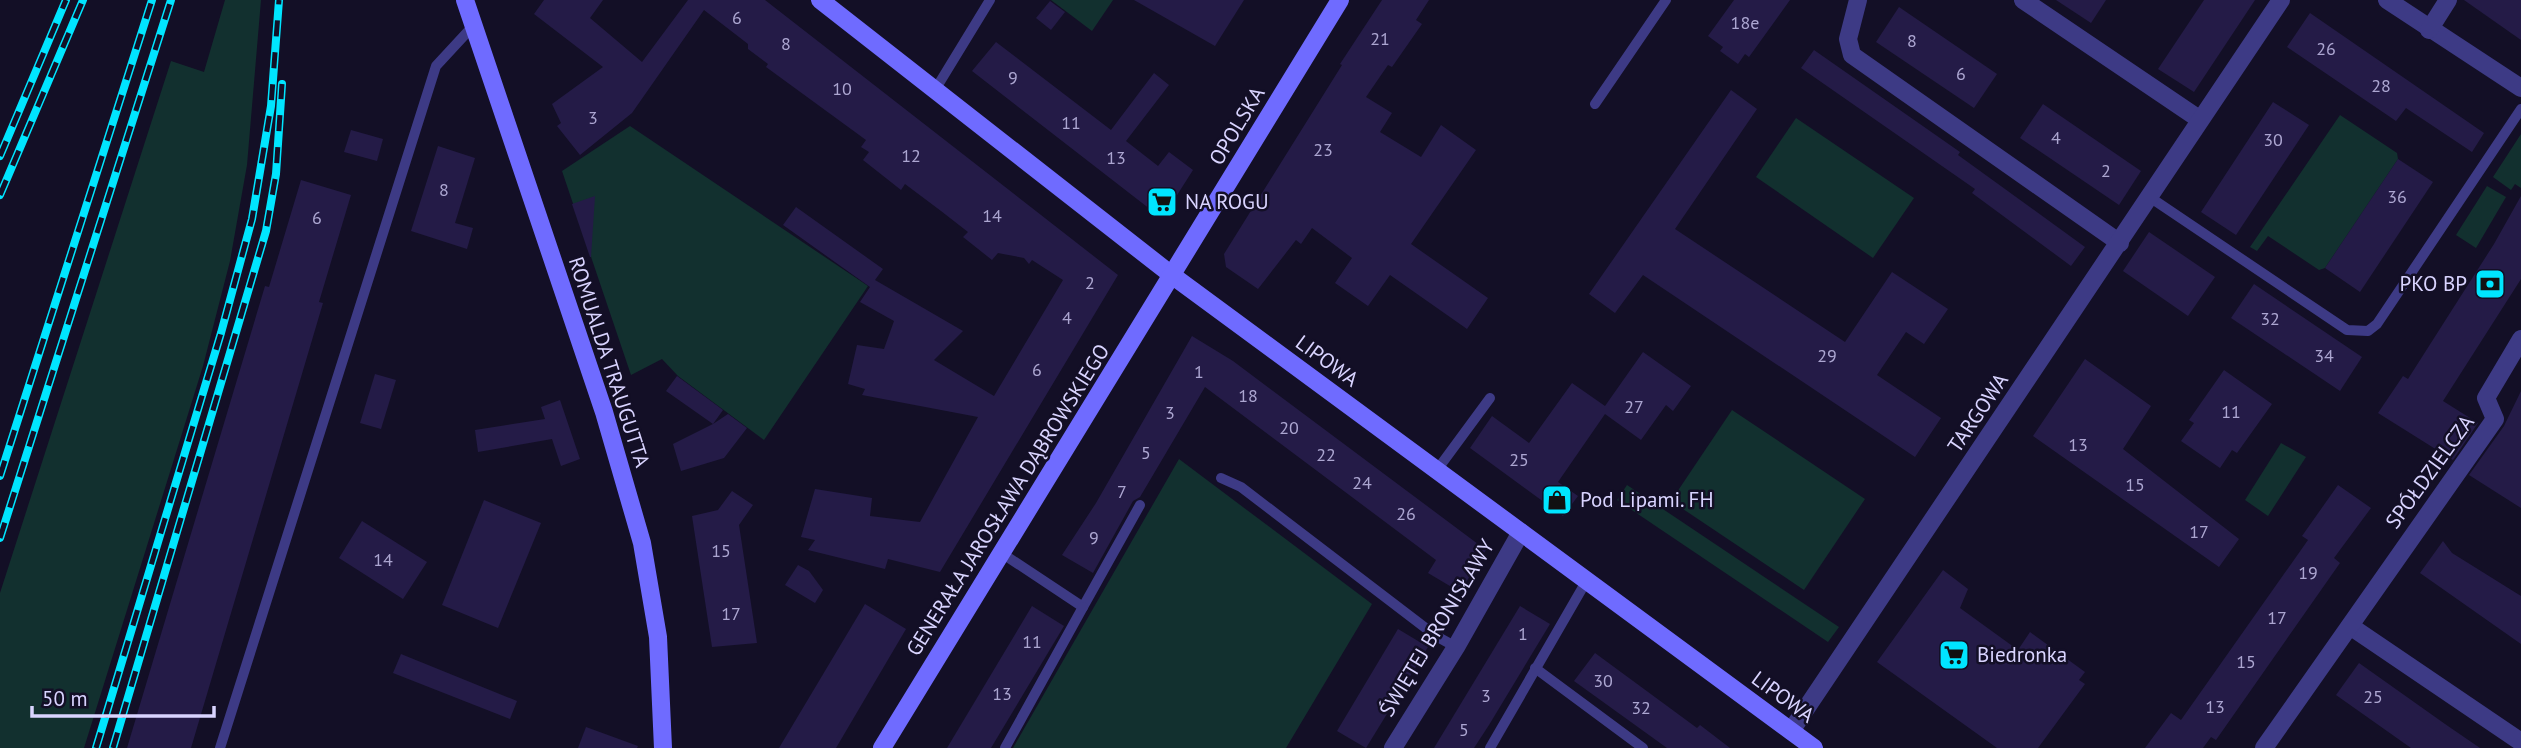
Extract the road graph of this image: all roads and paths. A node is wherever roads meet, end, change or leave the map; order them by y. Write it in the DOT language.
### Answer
graph roads {
  1 [pos="465,0"];
  2 [pos="820,0"];
  3 [pos="990,0"];
  4 [pos="1340,0"];
  5 [pos="1666,0"];
  6 [pos="1858,0"];
  7 [pos="2023,0"];
  8 [pos="2281,0"];
  9 [pos="2386,0"];
  10 [pos="2448,0"];
  11 [pos="473,26"];
  12 [pos="2429,30"];
  13 [pos="2521,88"];
  14 [pos="935,90"];
  15 [pos="1595,104"];
  16 [pos="2521,109"];
  17 [pos="2199,119"];
  18 [pos="2151,198"];
  19 [pos="2120,243"];
  20 [pos="1173,276"];
  21 [pos="2521,339"];
  22 [pos="1490,398"];
  23 [pos="1437,470"];
  24 [pos="1221,478"];
  25 [pos="1140,505"];
  26 [pos="1521,532"];
  27 [pos="1003,554"];
  28 [pos="1587,580"];
  29 [pos="1083,607"];
  30 [pos="2350,626"];
  31 [pos="1456,647"];
  32 [pos="1535,668"];
  33 [pos="1791,731"];
  34 [pos="2521,742"];
  35 [pos="220,748"];
  36 [pos="663,748"];
  37 [pos="882,748"];
  38 [pos="1005,748"];
  39 [pos="1393,748"];
  40 [pos="1490,748"];
  41 [pos="1643,748"];
  42 [pos="1814,748"];
  43 [pos="2264,748"];
  1 -- 11 [label="street, ROMUALDA TRAUGUTTA"];
  2 -- 14 [label="street, LIPOWA"];
  3 -- 14 [label="lane"];
  4 -- 20 [label="street, OPOLSKA"];
  5 -- 15 [label="lane"];
  6 -- 19 [label="street"];
  7 -- 17 [label="street"];
  8 -- 17 [label="street, TARGOWA"];
  9 -- 12 [label="street"];
  10 -- 12 [label="street"];
  11 -- 35 [label="lane"];
  11 -- 36 [label="street, ROMUALDA TRAUGUTTA"];
  12 -- 13 [label="street"];
  14 -- 20 [label="street, LIPOWA"];
  16 -- 18 [label="lane"];
  17 -- 18 [label="street, TARGOWA"];
  18 -- 19 [label="street, TARGOWA"];
  19 -- 33 [label="street, TARGOWA"];
  20 -- 23 [label="street, LIPOWA"];
  20 -- 27 [label="street, GENERAŁA JAROSŁAWA DĄBROWSKIEGO"];
  21 -- 30 [label="street, SPÓŁDZIELCZA"];
  22 -- 23 [label="lane"];
  23 -- 26 [label="street, LIPOWA"];
  24 -- 31 [label="lane"];
  25 -- 29 [label="lane"];
  26 -- 28 [label="street, LIPOWA"];
  26 -- 31 [label="street, ŚWIĘTEJ BRONISŁAWY"];
  27 -- 29 [label="lane"];
  27 -- 37 [label="street, GENERAŁA JAROSŁAWA DĄBROWSKIEGO"];
  28 -- 32 [label="lane"];
  28 -- 33 [label="street, LIPOWA"];
  29 -- 38 [label="lane"];
  30 -- 34 [label="street"];
  30 -- 43 [label="street, SPÓŁDZIELCZA"];
  31 -- 39 [label="street, ŚWIĘTEJ BRONISŁAWY"];
  32 -- 40 [label="lane"];
  32 -- 41 [label="lane"];
  33 -- 42 [label="street, LIPOWA"];
}
